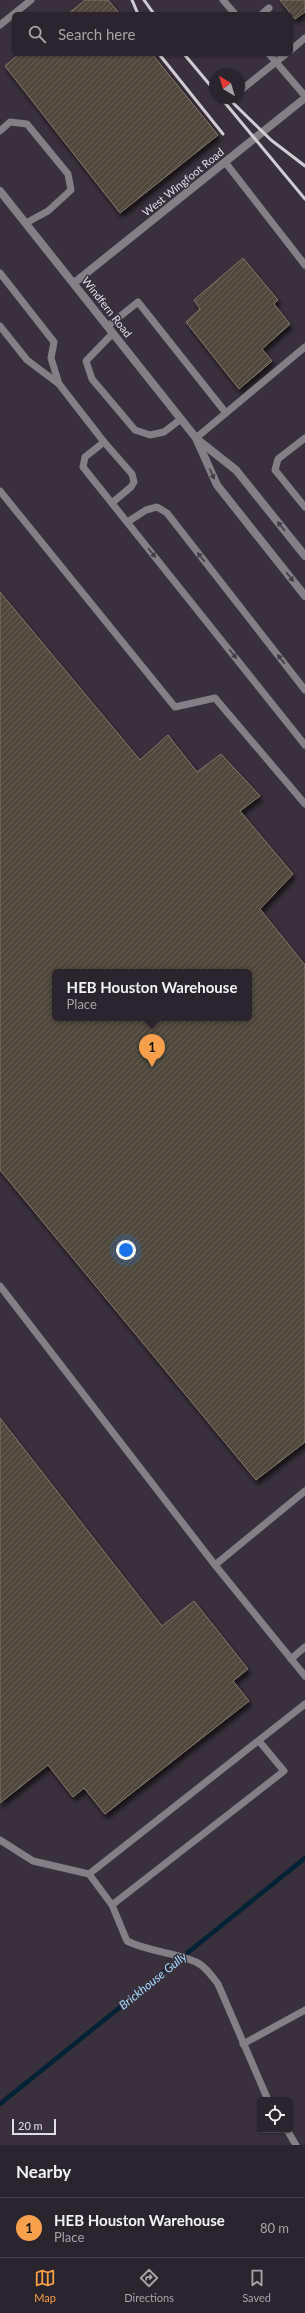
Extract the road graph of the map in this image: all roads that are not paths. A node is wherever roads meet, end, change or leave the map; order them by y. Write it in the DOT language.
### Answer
graph roads {
  1 [pos="31,0"];
  2 [pos="223,0"];
  3 [pos="269,8"];
  4 [pos="16,12"];
  5 [pos="233,12"];
  6 [pos="264,12"];
  7 [pos="12,15"];
  8 [pos="0,25"];
  9 [pos="305,38"];
  10 [pos="293,48"];
  11 [pos="271,56"];
  12 [pos="284,56"];
  13 [pos="276,62"];
  14 [pos="245,87"];
  15 [pos="305,97"];
  16 [pos="0,131"];
  17 [pos="225,162"];
  18 [pos="0,190"];
  19 [pos="26,223"];
  20 [pos="305,265"];
  21 [pos="0,273"];
  22 [pos="74,283"];
  23 [pos="0,326"];
  24 [pos="111,330"];
  25 [pos="305,347"];
  26 [pos="59,384"];
  27 [pos="226,413"];
  28 [pos="181,419"];
  29 [pos="196,438"];
  30 [pos="305,438"];
  31 [pos="104,442"];
  32 [pos="0,491"];
  33 [pos="305,499"];
  34 [pos="113,502"];
  35 [pos="305,503"];
  36 [pos="305,507"];
  37 [pos="129,521"];
  38 [pos="305,556"];
  39 [pos="305,596"];
  40 [pos="305,690"];
  41 [pos="305,745"];
  42 [pos="305,804"];
  43 [pos="0,1286"];
  44 [pos="305,1491"];
  45 [pos="215,1565"];
  46 [pos="305,1647"];
  47 [pos="291,1659"];
  48 [pos="305,1676"];
  49 [pos="305,1704"];
  50 [pos="259,1741"];
  51 [pos="0,1840"];
  52 [pos="89,1874"];
  53 [pos="112,1905"];
  54 [pos="305,2010"];
  55 [pos="243,2044"];
  56 [pos="267,2097"];
  57 [pos="289,2133"];
  58 [pos="296,2145"];
  1 -- 4 [label="lane"];
  2 -- 5 [label="lane"];
  3 -- 6 [label="lane"];
  7 -- 8 [label="lane"];
  9 -- 10 [label="lane"];
  11 -- 13 [label="lane"];
  12 -- 13 [label="lane"];
  13 -- 14 [label="lane"];
  13 -- 15 [label="lane"];
  15 -- 17 [label="street, West Wingfoot Road"];
  16 -- 19 [label="lane"];
  17 -- 20 [label="lane"];
  17 -- 22 [label="street, West Wingfoot Road"];
  18 -- 19 [label="street, Windfern Road"];
  19 -- 22 [label="street, Windfern Road"];
  21 -- 26 [label="lane"];
  22 -- 24 [label="street, Windfern Road"];
  23 -- 26 [label="lane"];
  24 -- 27 [label="lane"];
  24 -- 28 [label="street, Windfern Road"];
  24 -- 28 [label="lane"];
  25 -- 27 [label="lane"];
  26 -- 31 [label="lane"];
  27 -- 29 [label="lane"];
  28 -- 29 [label="street, Windfern Road"];
  38 -- 29 [label="street, Windfern Road, one-way"];
  29 -- 39 [label="street, Windfern Road, one-way"];
  30 -- 36 [label="lane"];
  31 -- 34 [label="lane"];
  31 -- 34 [label="lane"];
  32 -- 42 [label="lane"];
  33 -- 35 [label="lane"];
  34 -- 37 [label="lane"];
  40 -- 37 [label="lane, one-way"];
  37 -- 41 [label="lane, one-way"];
  43 -- 45 [label="lane"];
  44 -- 45 [label="lane"];
  45 -- 47 [label="lane"];
  46 -- 47 [label="lane"];
  47 -- 48 [label="lane"];
  49 -- 50 [label="lane"];
  50 -- 52 [label="lane"];
  50 -- 53 [label="lane"];
  51 -- 52 [label="lane"];
  52 -- 53 [label="lane"];
  53 -- 55 [label="lane"];
  54 -- 55 [label="lane"];
  55 -- 56 [label="lane"];
  57 -- 58 [label="lane"];
}
